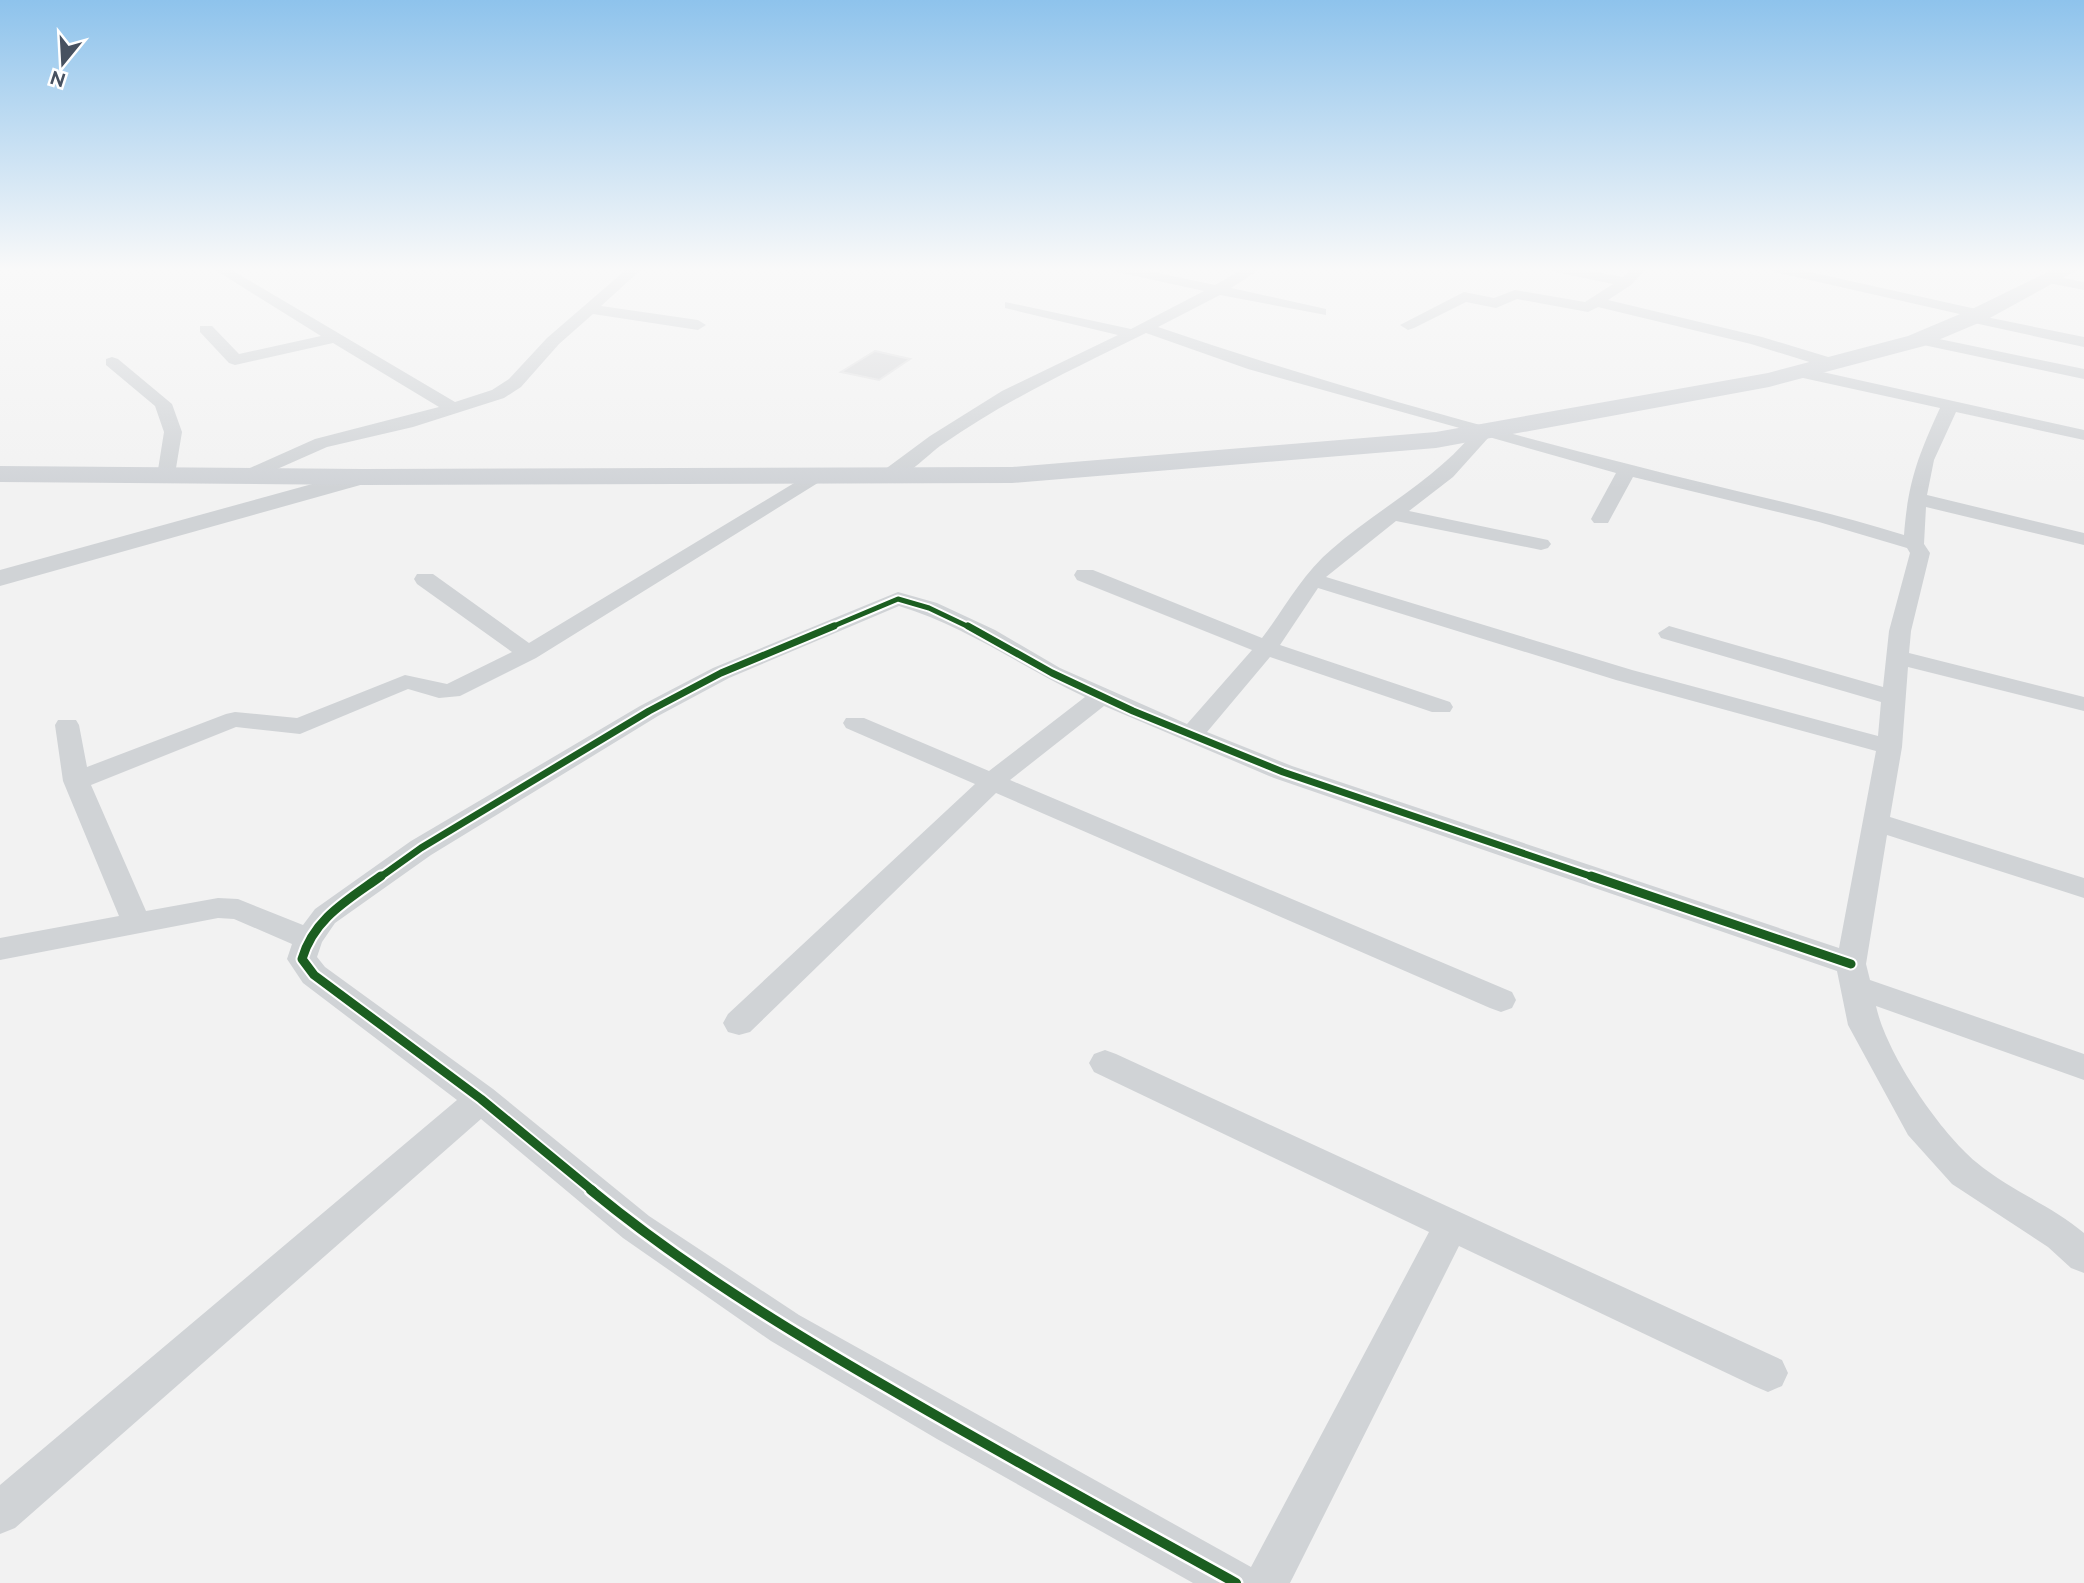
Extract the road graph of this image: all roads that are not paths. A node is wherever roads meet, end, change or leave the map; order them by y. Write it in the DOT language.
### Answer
graph roads {
  1 [pos="217,342"];
  2 [pos="317,342"];
  3 [pos="341,342"];
  4 [pos="556,342"];
  5 [pos="1118,342"];
  6 [pos="1176,342"];
  7 [pos="1759,342"];
  8 [pos="1913,342"];
  9 [pos="1929,342"];
  10 [pos="112,362"];
  11 [pos="1832,364"];
  12 [pos="1800,372"];
  13 [pos="2084,374"];
  14 [pos="1951,405"];
  15 [pos="454,409"];
  16 [pos="1489,432"];
  17 [pos="2084,435"];
  18 [pos="1627,470"];
  19 [pos="0,474"];
  20 [pos="167,475"];
  21 [pos="248,476"];
  22 [pos="363,477"];
  23 [pos="814,477"];
  24 [pos="887,477"];
  25 [pos="1917,499"];
  26 [pos="1393,514"];
  27 [pos="1601,519"];
  28 [pos="2084,539"];
  29 [pos="1541,544"];
  30 [pos="1914,544"];
  31 [pos="1085,575"];
  32 [pos="0,578"];
  33 [pos="425,579"];
  34 [pos="1314,580"];
  35 [pos="1669,633"];
  36 [pos="1266,648"];
  37 [pos="528,653"];
  38 [pos="1898,657"];
  39 [pos="1102,696"];
  40 [pos="1894,698"];
  41 [pos="2084,704"];
  42 [pos="1441,707"];
  43 [pos="855,723"];
  44 [pos="67,725"];
  45 [pos="1191,734"];
  46 [pos="1889,747"];
  47 [pos="76,780"];
  48 [pos="992,782"];
  49 [pos="1876,822"];
  50 [pos="2084,888"];
  51 [pos="137,925"];
  52 [pos="308,939"];
  53 [pos="0,949"];
  54 [pos="1853,976"];
  55 [pos="1502,1000"];
  56 [pos="739,1023"];
  57 [pos="1105,1063"];
  58 [pos="2084,1067"];
  59 [pos="481,1099"];
  60 [pos="1452,1224"];
  61 [pos="2084,1256"];
  62 [pos="1768,1373"];
  63 [pos="0,1513"];
  64 [pos="1237,1583"];
  65 [pos="1266,1583"];
  1 -- 2 [label="street"];
  3 -- 15 [label="street"];
  4 -- 15 [label="street"];
  5 -- 24 [label="street"];
  6 -- 16 [label="street"];
  7 -- 11 [label="street"];
  8 -- 11 [label="main road"];
  9 -- 13 [label="street"];
  10 -- 20 [label="street"];
  11 -- 12 [label="main road"];
  12 -- 14 [label="street"];
  12 -- 16 [label="main road"];
  14 -- 17 [label="street"];
  14 -- 25 [label="street"];
  15 -- 21 [label="street"];
  16 -- 18 [label="street"];
  16 -- 24 [label="main road"];
  16 -- 26 [label="street"];
  18 -- 27 [label="street"];
  18 -- 30 [label="street"];
  19 -- 20 [label="main road"];
  20 -- 21 [label="main road"];
  21 -- 22 [label="main road"];
  22 -- 23 [label="main road"];
  22 -- 32 [label="street"];
  23 -- 24 [label="main road"];
  23 -- 37 [label="street"];
  25 -- 28 [label="street"];
  25 -- 30 [label="street"];
  26 -- 29 [label="street"];
  26 -- 34 [label="street"];
  30 -- 38 [label="street"];
  31 -- 36 [label="street"];
  33 -- 37 [label="street"];
  34 -- 36 [label="street"];
  34 -- 46 [label="street"];
  35 -- 40 [label="street"];
  36 -- 42 [label="street"];
  36 -- 45 [label="street"];
  37 -- 47 [label="street"];
  38 -- 40 [label="street"];
  38 -- 41 [label="street"];
  39 -- 45 [label="street"];
  39 -- 48 [label="street"];
  39 -- 52 [label="street"];
  40 -- 46 [label="street"];
  43 -- 48 [label="street"];
  44 -- 47 [label="street"];
  45 -- 54 [label="street"];
  46 -- 49 [label="street"];
  47 -- 51 [label="street"];
  48 -- 55 [label="street"];
  48 -- 56 [label="street"];
  49 -- 50 [label="street"];
  49 -- 54 [label="street"];
  51 -- 52 [label="street"];
  51 -- 53 [label="street"];
  52 -- 59 [label="street"];
  54 -- 58 [label="street"];
  54 -- 61 [label="street"];
  57 -- 60 [label="street"];
  59 -- 63 [label="street"];
  59 -- 64 [label="street"];
  60 -- 62 [label="street"];
  60 -- 65 [label="street"];
}
